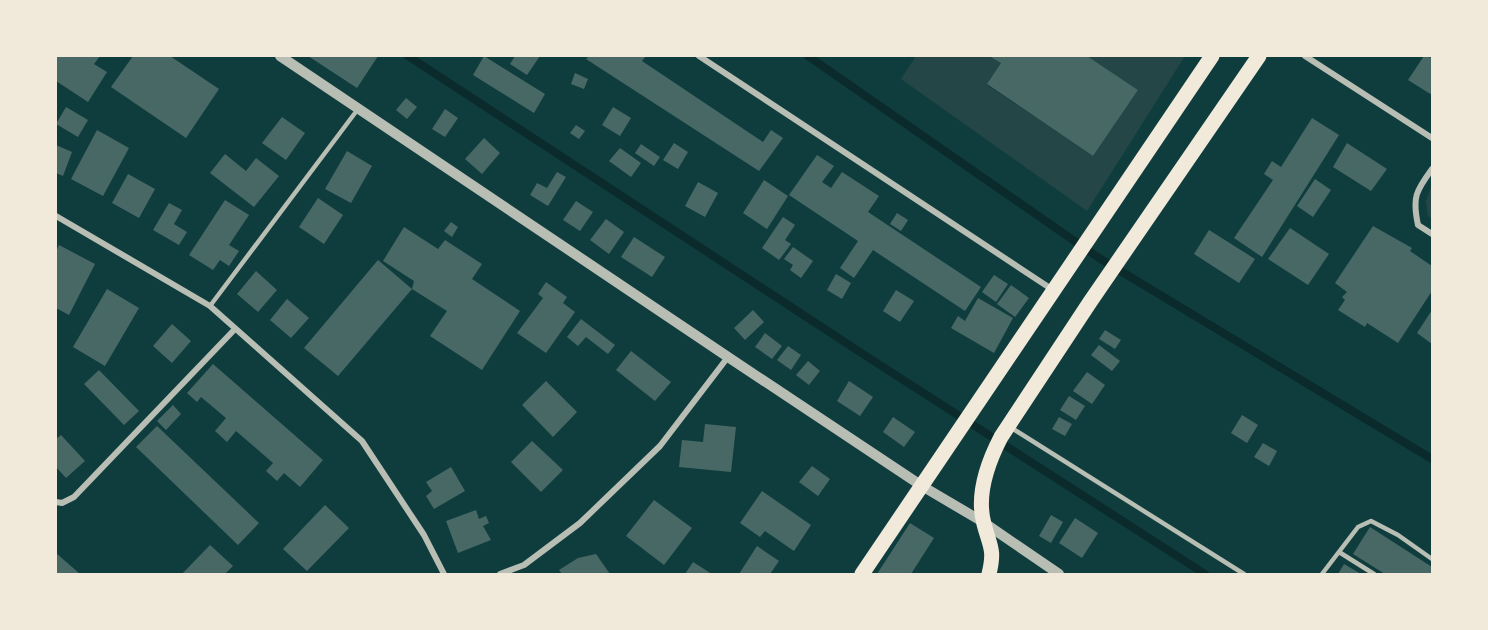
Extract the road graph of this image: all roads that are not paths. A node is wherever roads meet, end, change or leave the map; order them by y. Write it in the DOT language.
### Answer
graph roads {
  1 [pos="280,56"];
  2 [pos="699,56"];
  3 [pos="1212,56"];
  4 [pos="1258,56"];
  5 [pos="1305,56"];
  6 [pos="359,108"];
  7 [pos="1432,138"];
  8 [pos="1432,170"];
  9 [pos="56,216"];
  10 [pos="1432,234"];
  11 [pos="1058,285"];
  12 [pos="210,306"];
  13 [pos="235,330"];
  14 [pos="728,357"];
  15 [pos="1008,425"];
  16 [pos="922,486"];
  17 [pos="56,502"];
  18 [pos="983,522"];
  19 [pos="1339,552"];
  20 [pos="1432,560"];
  21 [pos="444,574"];
  22 [pos="501,574"];
  23 [pos="862,574"];
  24 [pos="989,574"];
  25 [pos="1059,574"];
  26 [pos="1244,574"];
  27 [pos="1322,574"];
  28 [pos="1374,574"];
  1 -- 6 [label="street"];
  2 -- 11 [label="street"];
  3 -- 11 [label="main road"];
  4 -- 15 [label="main road"];
  5 -- 7 [label="street"];
  6 -- 12 [label="lane"];
  6 -- 14 [label="street"];
  8 -- 10 [label="street"];
  9 -- 12 [label="street"];
  11 -- 16 [label="main road"];
  12 -- 13 [label="street"];
  13 -- 17 [label="street"];
  13 -- 21 [label="street"];
  14 -- 16 [label="street"];
  14 -- 22 [label="street"];
  15 -- 18 [label="main road"];
  15 -- 26 [label="lane"];
  16 -- 18 [label="street"];
  16 -- 23 [label="main road"];
  18 -- 24 [label="main road"];
  18 -- 25 [label="street"];
  19 -- 20 [label="lane"];
  19 -- 27 [label="lane"];
  19 -- 28 [label="lane"];
}
